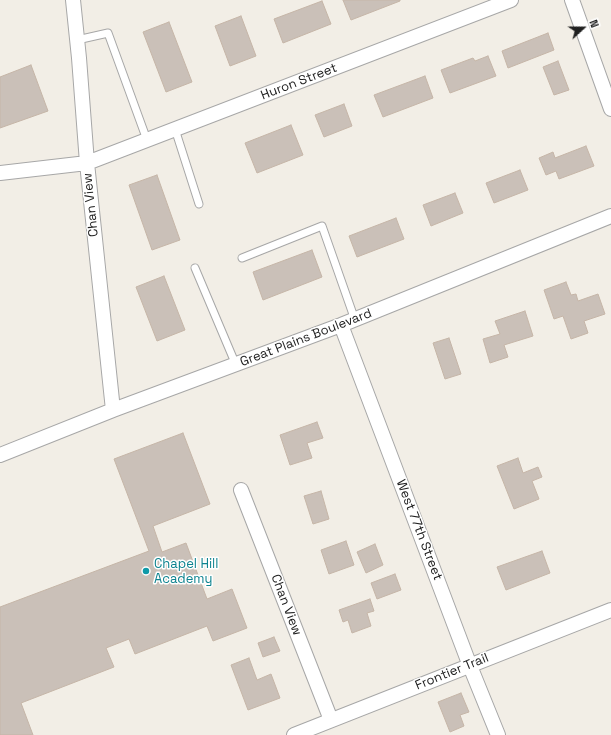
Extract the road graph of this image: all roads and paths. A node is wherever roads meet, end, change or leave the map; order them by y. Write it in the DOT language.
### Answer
graph roads {
  1 [pos="73,0"];
  2 [pos="511,0"];
  3 [pos="572,0"];
  4 [pos="77,40"];
  5 [pos="611,109"];
  6 [pos="175,129"];
  7 [pos="147,140"];
  8 [pos="86,163"];
  9 [pos="0,173"];
  10 [pos="199,204"];
  11 [pos="611,216"];
  12 [pos="242,258"];
  13 [pos="196,268"];
  14 [pos="355,320"];
  15 [pos="341,325"];
  16 [pos="236,365"];
  17 [pos="113,410"];
  18 [pos="0,455"];
  19 [pos="240,490"];
  20 [pos="611,610"];
  21 [pos="470,666"];
  22 [pos="331,720"];
  23 [pos="294,735"];
  24 [pos="498,735"];
  1 -- 4 [label="street, Chan View"];
  2 -- 6 [label="street, Huron Street"];
  3 -- 5 [label="street"];
  4 -- 7 [label="lane"];
  4 -- 8 [label="street, Chan View"];
  6 -- 7 [label="street, Huron Street"];
  6 -- 10 [label="lane"];
  7 -- 8 [label="street, Huron Street"];
  8 -- 9 [label="street, Huron Street"];
  8 -- 17 [label="street, Chan View"];
  11 -- 14 [label="street, Great Plains Boulevard"];
  12 -- 14 [label="lane"];
  13 -- 16 [label="lane"];
  14 -- 15 [label="street, Great Plains Boulevard"];
  15 -- 16 [label="street, Great Plains Boulevard"];
  15 -- 21 [label="street, West 77th Street"];
  16 -- 17 [label="street, Great Plains Boulevard"];
  17 -- 18 [label="street, Great Plains Boulevard"];
  19 -- 22 [label="street, Chan View"];
  20 -- 21 [label="street, Frontier Trail"];
  21 -- 22 [label="street, Frontier Trail"];
  21 -- 24 [label="street, West 77th Street"];
  22 -- 23 [label="street, Frontier Trail"];
}
